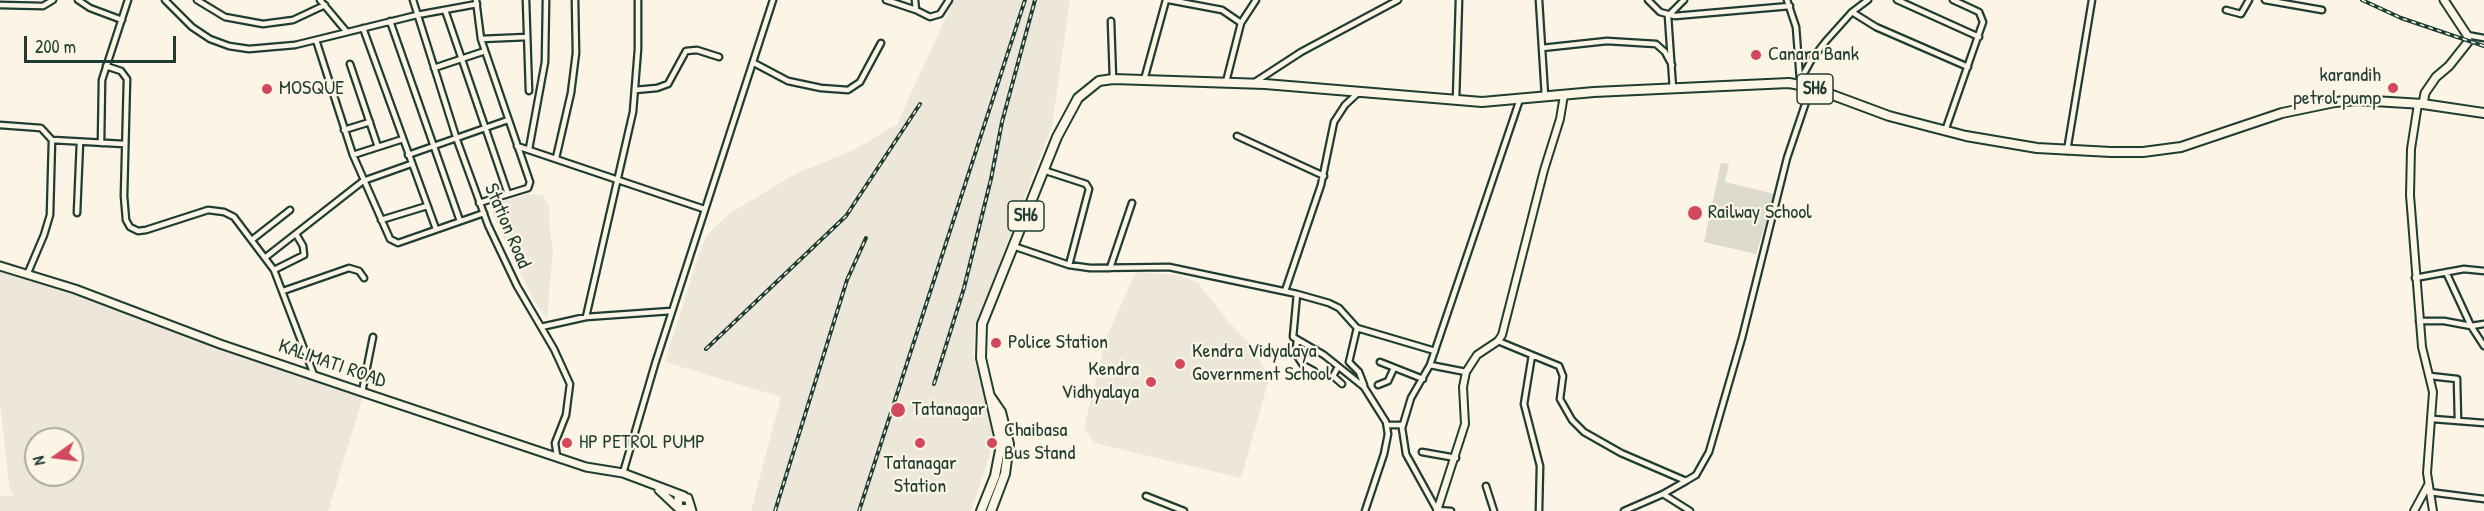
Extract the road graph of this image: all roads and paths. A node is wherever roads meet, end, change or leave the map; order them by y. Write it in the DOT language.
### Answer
graph roads {
  1 [pos="53,0"];
  2 [pos="78,0"];
  3 [pos="128,0"];
  4 [pos="165,0"];
  5 [pos="197,0"];
  6 [pos="320,0"];
  7 [pos="414,0"];
  8 [pos="526,0"];
  9 [pos="546,0"];
  10 [pos="575,0"];
  11 [pos="638,0"];
  12 [pos="773,0"];
  13 [pos="886,0"];
  14 [pos="915,0"];
  15 [pos="949,0"];
  16 [pos="1167,0"];
  17 [pos="1256,0"];
  18 [pos="1398,0"];
  19 [pos="1460,0"];
  20 [pos="1539,0"];
  21 [pos="1648,0"];
  22 [pos="1684,0"];
  23 [pos="1787,0"];
  24 [pos="1868,0"];
  25 [pos="1897,0"];
  26 [pos="1953,0"];
  27 [pos="2092,0"];
  28 [pos="2249,0"];
  29 [pos="2265,0"];
  30 [pos="2444,0"];
  31 [pos="477,2"];
  32 [pos="0,5"];
  33 [pos="325,5"];
  34 [pos="1790,6"];
  35 [pos="445,10"];
  36 [pos="916,10"];
  37 [pos="2226,10"];
  38 [pos="2322,10"];
  39 [pos="1852,12"];
  40 [pos="417,15"];
  41 [pos="1668,16"];
  42 [pos="122,20"];
  43 [pos="390,21"];
  44 [pos="1111,21"];
  45 [pos="1241,23"];
  46 [pos="363,28"];
  47 [pos="346,32"];
  48 [pos="2467,34"];
  49 [pos="527,37"];
  50 [pos="1979,38"];
  51 [pos="2484,38"];
  52 [pos="481,39"];
  53 [pos="316,40"];
  54 [pos="880,44"];
  55 [pos="1542,48"];
  56 [pos="484,51"];
  57 [pos="718,57"];
  58 [pos="462,58"];
  59 [pos="350,63"];
  60 [pos="754,63"];
  61 [pos="1672,65"];
  62 [pos="105,66"];
  63 [pos="1968,67"];
  64 [pos="434,68"];
  65 [pos="1113,79"];
  66 [pos="1144,80"];
  67 [pos="1226,82"];
  68 [pos="1799,82"];
  69 [pos="1253,83"];
  70 [pos="1811,87"];
  71 [pos="1673,89"];
  72 [pos="635,90"];
  73 [pos="529,91"];
  74 [pos="1360,92"];
  75 [pos="1564,95"];
  76 [pos="1545,97"];
  77 [pos="1520,99"];
  78 [pos="1456,100"];
  79 [pos="2421,104"];
  80 [pos="2484,113"];
  81 [pos="508,120"];
  82 [pos="370,122"];
  83 [pos="0,125"];
  84 [pos="486,129"];
  85 [pos="344,130"];
  86 [pos="1945,131"];
  87 [pos="1237,136"];
  88 [pos="402,139"];
  89 [pos="457,140"];
  90 [pos="52,141"];
  91 [pos="80,142"];
  92 [pos="101,143"];
  93 [pos="124,144"];
  94 [pos="517,146"];
  95 [pos="378,147"];
  96 [pos="433,147"];
  97 [pos="529,149"];
  98 [pos="2067,151"];
  99 [pos="353,155"];
  100 [pos="408,155"];
  101 [pos="556,159"];
  102 [pos="411,164"];
  103 [pos="1043,170"];
  104 [pos="1324,176"];
  105 [pos="618,179"];
  106 [pos="363,181"];
  107 [pos="508,194"];
  108 [pos="480,203"];
  109 [pos="1132,203"];
  110 [pos="427,206"];
  111 [pos="704,209"];
  112 [pos="290,210"];
  113 [pos="77,213"];
  114 [pos="484,213"];
  115 [pos="381,220"];
  116 [pos="460,221"];
  117 [pos="436,229"];
  118 [pos="296,234"];
  119 [pos="253,239"];
  120 [pos="1013,246"];
  121 [pos="266,257"];
  122 [pos="1069,265"];
  123 [pos="0,266"];
  124 [pos="1110,268"];
  125 [pos="274,270"];
  126 [pos="2484,271"];
  127 [pos="2446,272"];
  128 [pos="27,275"];
  129 [pos="364,278"];
  130 [pos="2415,278"];
  131 [pos="283,291"];
  132 [pos="1286,291"];
  133 [pos="1297,294"];
  134 [pos="671,311"];
  135 [pos="586,316"];
  136 [pos="2419,321"];
  137 [pos="2484,324"];
  138 [pos="2471,326"];
  139 [pos="541,327"];
  140 [pos="1357,328"];
  141 [pos="373,337"];
  142 [pos="1297,341"];
  143 [pos="1498,342"];
  144 [pos="2484,346"];
  145 [pos="1435,351"];
  146 [pos="1532,355"];
  147 [pos="1380,362"];
  148 [pos="1430,365"];
  149 [pos="1338,367"];
  150 [pos="1394,368"];
  151 [pos="1314,370"];
  152 [pos="1466,372"];
  153 [pos="314,375"];
  154 [pos="2430,376"];
  155 [pos="1423,379"];
  156 [pos="1342,384"];
  157 [pos="1378,385"];
  158 [pos="1364,387"];
  159 [pos="362,392"];
  160 [pos="990,395"];
  161 [pos="2433,419"];
  162 [pos="2458,421"];
  163 [pos="2484,423"];
  164 [pos="1387,425"];
  165 [pos="1403,425"];
  166 [pos="1422,452"];
  167 [pos="557,456"];
  168 [pos="1456,458"];
  169 [pos="623,473"];
  170 [pos="1686,481"];
  171 [pos="1486,486"];
  172 [pos="655,487"];
  173 [pos="2429,488"];
  174 [pos="1663,494"];
  175 [pos="684,496"];
  176 [pos="1146,496"];
  177 [pos="2484,499"];
  178 [pos="677,507"];
  179 [pos="690,509"];
  180 [pos="981,511"];
  181 [pos="991,511"];
  182 [pos="1184,511"];
  183 [pos="1365,511"];
  184 [pos="1437,511"];
  185 [pos="1450,511"];
  186 [pos="1494,511"];
  187 [pos="1539,511"];
  188 [pos="1624,511"];
  189 [pos="1690,511"];
  190 [pos="2415,511"];
  191 [pos="2433,511"];
  1 -- 32 [label="street"];
  2 -- 42 [label="street"];
  3 -- 42 [label="street"];
  4 -- 53 [label="street"];
  5 -- 33 [label="street"];
  6 -- 33 [label="street"];
  7 -- 40 [label="street, Station Road"];
  8 -- 49 [label="street"];
  9 -- 97 [label="street"];
  10 -- 101 [label="street"];
  11 -- 72 [label="street"];
  12 -- 60 [label="street"];
  13 -- 36 [label="street"];
  14 -- 36 [label="street"];
  15 -- 36 [label="street"];
  16 -- 45 [label="street"];
  16 -- 66 [label="street"];
  17 -- 45 [label="street"];
  18 -- 69 [label="street"];
  19 -- 78 [label="street"];
  20 -- 55 [label="street"];
  21 -- 41 [label="street"];
  22 -- 41 [label="street"];
  23 -- 34 [label="street"];
  24 -- 39 [label="street"];
  25 -- 50 [label="street"];
  26 -- 50 [label="street"];
  27 -- 98 [label="street"];
  28 -- 37 [label="street"];
  29 -- 38 [label="street"];
  30 -- 48 [label="main road"];
  31 -- 35 [label="street"];
  31 -- 52 [label="street"];
  33 -- 47 [label="street"];
  34 -- 41 [label="street"];
  34 -- 68 [label="street"];
  35 -- 40 [label="street"];
  35 -- 58 [label="street"];
  39 -- 63 [label="street"];
  39 -- 68 [label="street"];
  40 -- 43 [label="street"];
  40 -- 64 [label="street, Station Road"];
  41 -- 61 [label="street"];
  42 -- 62 [label="street"];
  43 -- 46 [label="street"];
  43 -- 96 [label="street"];
  44 -- 65 [label="street"];
  45 -- 67 [label="street"];
  46 -- 47 [label="street"];
  46 -- 88 [label="street"];
  47 -- 53 [label="street"];
  48 -- 51 [label="street"];
  48 -- 79 [label="main road"];
  49 -- 52 [label="street"];
  49 -- 73 [label="street"];
  50 -- 63 [label="street"];
  52 -- 56 [label="street"];
  53 -- 85 [label="street"];
  54 -- 60 [label="street"];
  55 -- 61 [label="street"];
  55 -- 76 [label="street"];
  56 -- 58 [label="street"];
  56 -- 81 [label="street"];
  57 -- 72 [label="street"];
  58 -- 64 [label="street"];
  58 -- 84 [label="street"];
  59 -- 82 [label="street"];
  60 -- 111 [label="street"];
  61 -- 71 [label="street"];
  62 -- 92 [label="street"];
  62 -- 93 [label="street"];
  63 -- 86 [label="street"];
  64 -- 89 [label="street, Station Road"];
  65 -- 66 [label="main road, SH6"];
  65 -- 103 [label="main road, SH6"];
  66 -- 67 [label="main road, SH6"];
  67 -- 69 [label="main road, SH6"];
  68 -- 70 [label="main road, SH6"];
  68 -- 71 [label="main road, SH6"];
  69 -- 74 [label="main road, SH6"];
  70 -- 86 [label="main road, SH6"];
  70 -- 170 [label="street"];
  71 -- 75 [label="main road, SH6"];
  72 -- 105 [label="street"];
  74 -- 78 [label="main road, SH6"];
  74 -- 104 [label="street"];
  75 -- 76 [label="main road, SH6"];
  75 -- 143 [label="street"];
  76 -- 77 [label="main road, SH6"];
  77 -- 78 [label="main road, SH6"];
  77 -- 145 [label="street"];
  79 -- 80 [label="main road, SH6"];
  79 -- 98 [label="main road, SH6"];
  79 -- 130 [label="street"];
  81 -- 84 [label="street"];
  81 -- 94 [label="street"];
  82 -- 85 [label="street"];
  82 -- 95 [label="street"];
  83 -- 90 [label="street"];
  84 -- 89 [label="street"];
  84 -- 107 [label="street"];
  85 -- 99 [label="street"];
  86 -- 98 [label="main road, SH6"];
  87 -- 104 [label="street"];
  88 -- 95 [label="street"];
  88 -- 100 [label="street"];
  89 -- 96 [label="street"];
  89 -- 108 [label="street, Station Road"];
  90 -- 91 [label="street"];
  90 -- 128 [label="street"];
  91 -- 92 [label="street"];
  91 -- 113 [label="street"];
  92 -- 93 [label="street"];
  93 -- 119 [label="street"];
  94 -- 97 [label="street"];
  94 -- 107 [label="street"];
  95 -- 99 [label="street"];
  96 -- 100 [label="street"];
  96 -- 116 [label="street"];
  97 -- 101 [label="street"];
  99 -- 106 [label="street"];
  100 -- 102 [label="street"];
  101 -- 105 [label="street"];
  102 -- 106 [label="street"];
  102 -- 110 [label="street"];
  103 -- 120 [label="main road, SH6"];
  103 -- 122 [label="street"];
  104 -- 132 [label="street"];
  105 -- 111 [label="street"];
  105 -- 135 [label="street"];
  106 -- 115 [label="street"];
  106 -- 118 [label="street"];
  107 -- 108 [label="street"];
  108 -- 114 [label="street, Station Road"];
  109 -- 124 [label="street"];
  110 -- 115 [label="street"];
  110 -- 117 [label="street"];
  111 -- 134 [label="street"];
  112 -- 119 [label="street"];
  114 -- 116 [label="street"];
  114 -- 139 [label="street, Station Road"];
  115 -- 117 [label="street"];
  116 -- 117 [label="street"];
  118 -- 121 [label="street"];
  118 -- 125 [label="street"];
  119 -- 121 [label="street"];
  120 -- 122 [label="street"];
  120 -- 160 [label="main road, SH6"];
  121 -- 125 [label="street"];
  122 -- 124 [label="street"];
  123 -- 128 [label="main road, KALIMATI ROAD"];
  124 -- 132 [label="street"];
  125 -- 131 [label="street"];
  126 -- 127 [label="street"];
  127 -- 130 [label="street"];
  127 -- 138 [label="street"];
  128 -- 153 [label="main road, KALIMATI ROAD"];
  129 -- 131 [label="street"];
  130 -- 136 [label="street"];
  131 -- 153 [label="street"];
  132 -- 133 [label="street"];
  133 -- 140 [label="street"];
  133 -- 142 [label="street"];
  134 -- 135 [label="street"];
  134 -- 169 [label="street"];
  135 -- 139 [label="street"];
  136 -- 138 [label="street"];
  136 -- 154 [label="street"];
  137 -- 138 [label="street"];
  138 -- 144 [label="street"];
  139 -- 167 [label="street, Station Road"];
  140 -- 145 [label="street"];
  140 -- 158 [label="street"];
  141 -- 159 [label="street"];
  142 -- 149 [label="street"];
  142 -- 151 [label="street"];
  143 -- 146 [label="street"];
  143 -- 152 [label="street"];
  145 -- 148 [label="street"];
  146 -- 170 [label="street"];
  146 -- 187 [label="street"];
  147 -- 150 [label="street"];
  148 -- 152 [label="street"];
  148 -- 155 [label="street"];
  149 -- 156 [label="street"];
  149 -- 158 [label="street"];
  150 -- 155 [label="street"];
  150 -- 157 [label="street"];
  152 -- 168 [label="street"];
  153 -- 159 [label="main road, KALIMATI ROAD"];
  154 -- 161 [label="street"];
  154 -- 162 [label="street"];
  155 -- 165 [label="street"];
  158 -- 164 [label="street"];
  159 -- 167 [label="main road, KALIMATI ROAD"];
  160 -- 180 [label="main road, SH6"];
  160 -- 181 [label="main road, SH6"];
  161 -- 162 [label="street"];
  161 -- 173 [label="street"];
  162 -- 163 [label="street"];
  164 -- 165 [label="street"];
  164 -- 183 [label="street"];
  165 -- 184 [label="street"];
  166 -- 168 [label="street"];
  167 -- 169 [label="main road, KALIMATI ROAD"];
  168 -- 184 [label="street"];
  169 -- 172 [label="main road, KALIMATI ROAD"];
  170 -- 174 [label="street"];
  171 -- 186 [label="street"];
  172 -- 175 [label="main road, KALIMATI ROAD"];
  172 -- 178 [label="main road, KALIMATI ROAD"];
  173 -- 177 [label="street"];
  173 -- 190 [label="street"];
  173 -- 191 [label="street"];
  174 -- 188 [label="street"];
  174 -- 189 [label="street"];
  175 -- 178 [label="main road"];
  175 -- 179 [label="main road"];
  176 -- 182 [label="street"];
  178 -- 179 [label="main road"];
  184 -- 185 [label="street"];
}
